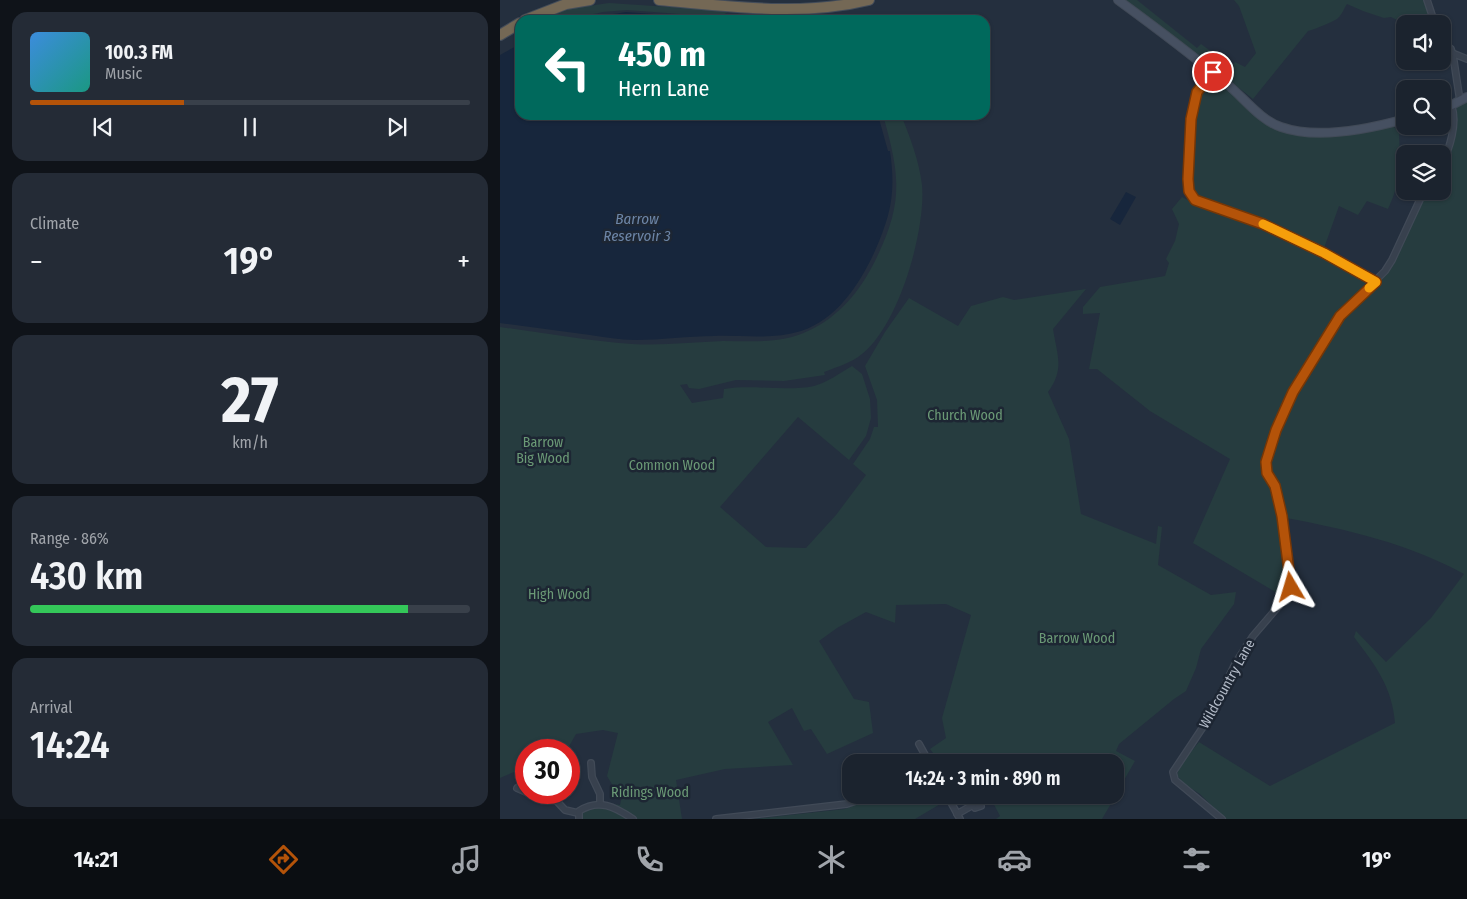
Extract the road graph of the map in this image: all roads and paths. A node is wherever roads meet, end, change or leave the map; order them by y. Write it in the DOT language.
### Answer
graph roads {
  1 [pos="590,0"];
  2 [pos="659,0"];
  3 [pos="869,0"];
  4 [pos="1118,0"];
  5 [pos="1427,0"];
  6 [pos="538,15"];
  7 [pos="1432,15"];
  8 [pos="515,26"];
  9 [pos="500,34"];
  10 [pos="1452,53"];
  11 [pos="1465,58"];
  12 [pos="1213,72"];
  13 [pos="1463,99"];
  14 [pos="1452,107"];
  15 [pos="1396,121"];
  16 [pos="1449,145"];
  17 [pos="1420,200"];
  18 [pos="1376,282"];
  19 [pos="919,744"];
  20 [pos="925,754"];
  21 [pos="590,763"];
  22 [pos="559,804"];
  23 [pos="600,804"];
  24 [pos="846,804"];
  25 [pos="952,804"];
  26 [pos="973,805"];
  27 [pos="981,806"];
  28 [pos="579,816"];
  29 [pos="958,816"];
  30 [pos="633,819"];
  31 [pos="716,819"];
  32 [pos="1222,819"];
  1 -- 6 [label="highway"];
  2 -- 3 [label="highway"];
  4 -- 12 [label="main road"];
  5 -- 7 [label="street"];
  8 -- 9 [label="highway"];
  10 -- 11 [label="street"];
  10 -- 13 [label="street"];
  12 -- 15 [label="main road"];
  12 -- 18 [label="street"];
  13 -- 14 [label="main road"];
  14 -- 16 [label="street"];
  17 -- 18 [label="street, Wildcountry Lane"];
  18 -- 32 [label="street, Wildcountry Lane"];
  19 -- 20 [label="street"];
  21 -- 23 [label="street"];
  22 -- 28 [label="street"];
  23 -- 28 [label="street"];
  23 -- 30 [label="street"];
  24 -- 31 [label="street"];
  25 -- 29 [label="street"];
  26 -- 27 [label="street"];
  26 -- 29 [label="street"];
}
